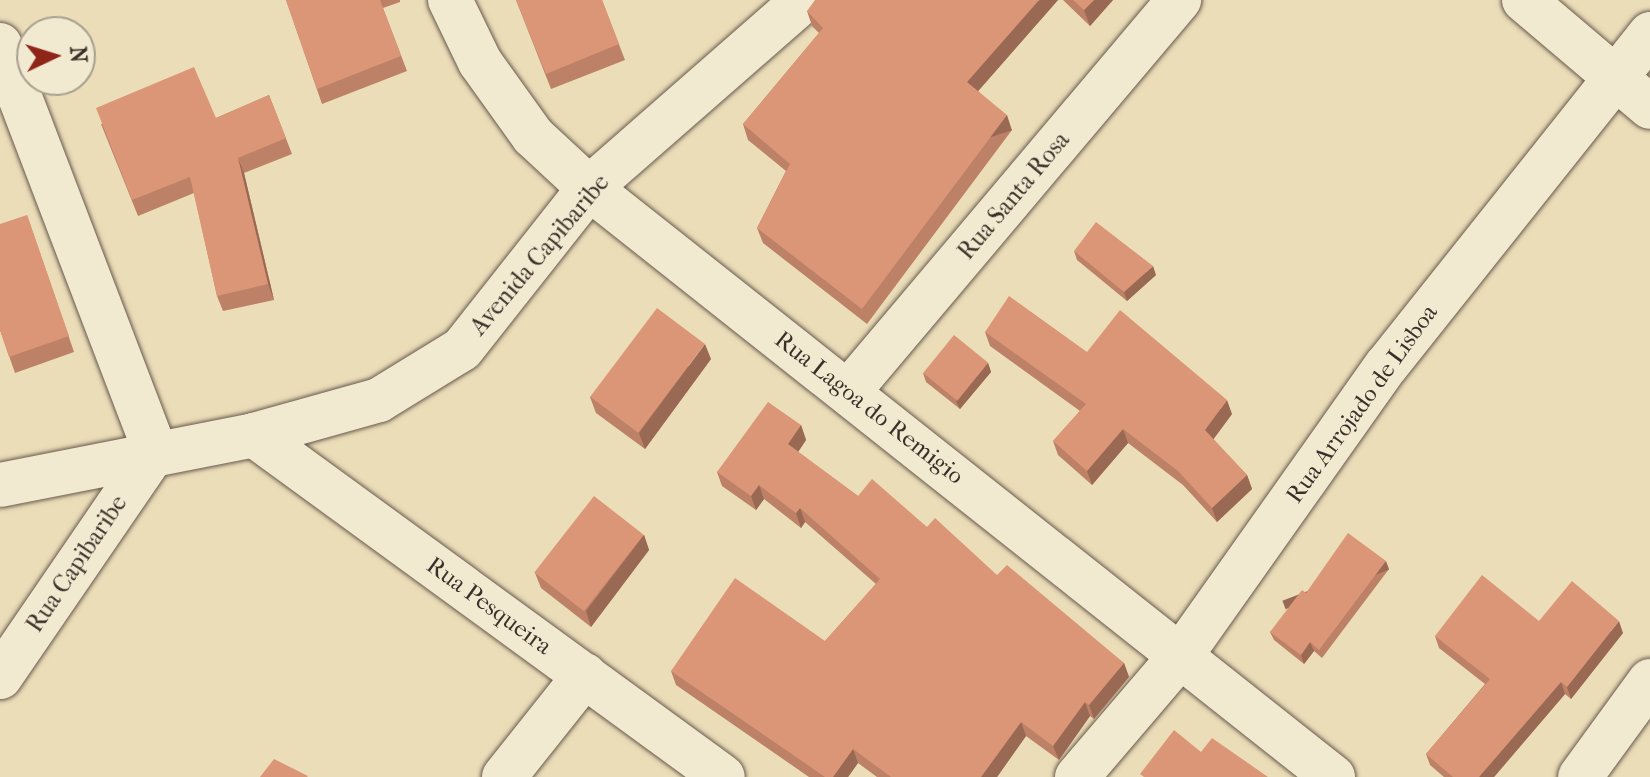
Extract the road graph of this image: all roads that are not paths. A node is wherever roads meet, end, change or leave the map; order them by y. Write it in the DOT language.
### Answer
graph roads {
  1 [pos="450,0"];
  2 [pos="804,0"];
  3 [pos="1179,0"];
  4 [pos="1524,0"];
  5 [pos="1650,34"];
  6 [pos="0,45"];
  7 [pos="1613,77"];
  8 [pos="1650,107"];
  9 [pos="589,188"];
  10 [pos="849,391"];
  11 [pos="254,435"];
  12 [pos="155,451"];
  13 [pos="0,485"];
  14 [pos="1182,654"];
  15 [pos="585,675"];
  16 [pos="0,677"];
  17 [pos="1650,681"];
  18 [pos="504,777"];
  19 [pos="723,777"];
  20 [pos="1077,777"];
  21 [pos="1333,777"];
  22 [pos="1580,777"];
  1 -- 9 [label="street, Rua Lagoa do Remigio"];
  2 -- 9 [label="street, Avenida Capibaribe"];
  3 -- 10 [label="street, Rua Santa Rosa"];
  4 -- 7 [label="street"];
  5 -- 7 [label="street, Rua Arrojado de Lisboa"];
  6 -- 12 [label="street"];
  7 -- 8 [label="street"];
  7 -- 14 [label="street, Rua Arrojado de Lisboa"];
  9 -- 10 [label="street, Rua Lagoa do Remigio"];
  9 -- 11 [label="street, Avenida Capibaribe"];
  10 -- 14 [label="street, Rua Lagoa do Remigio"];
  11 -- 12 [label="street, Avenida Capibaribe"];
  11 -- 15 [label="street, Rua Pesqueira"];
  12 -- 13 [label="street, Avenida Capibaribe"];
  12 -- 16 [label="street, Rua Capibaribe"];
  14 -- 20 [label="street, Rua Arrojado de Lisboa"];
  14 -- 21 [label="street, Rua Lagoa do Remigio"];
  15 -- 18 [label="street"];
  15 -- 19 [label="street, Rua Pesqueira"];
  17 -- 22 [label="street"];
}
